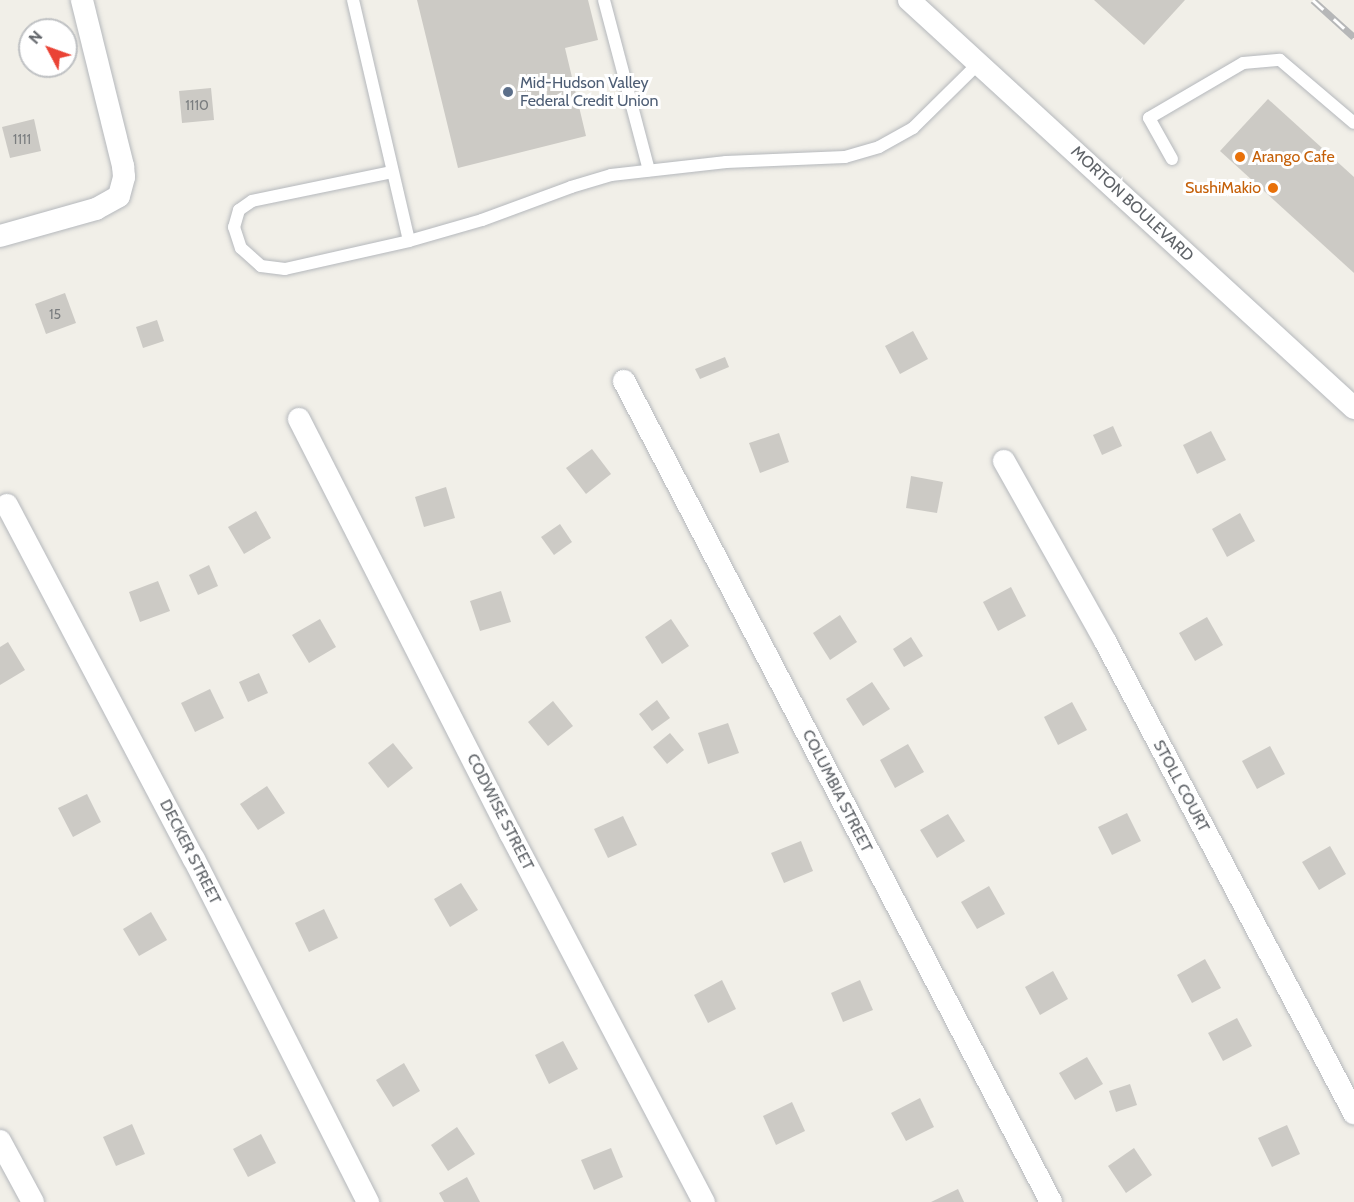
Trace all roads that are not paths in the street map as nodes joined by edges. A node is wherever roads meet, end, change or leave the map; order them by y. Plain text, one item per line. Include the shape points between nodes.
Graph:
1 (82, 0) edge
2 (353, 0) edge
3 (604, 0) edge
4 (909, 0) edge
5 (978, 64) junction
6 (1354, 123) edge
7 (1172, 159) dead end
8 (649, 170) junction
9 (392, 172) junction
10 (0, 236) edge
11 (409, 241) junction
12 (624, 381) dead end
13 (1354, 408) edge
14 (299, 419) dead end
15 (1004, 461) dead end
16 (7, 505) dead end
17 (1354, 1113) edge
18 (0, 1141) edge
19 (33, 1202) edge
20 (368, 1202) edge
21 (704, 1202) edge
22 (1051, 1202) edge

1 - 10 street via 123,166 119,196 96,209
2 - 9 lane
3 - 8 lane
4 - 5 street, MORTON BOULEVARD
5 - 8 lane via 913,128 879,147 845,157
5 - 13 street, MORTON BOULEVARD
6 - 7 lane via 1280,60 1243,63 1149,118
8 - 11 lane via 611,175
9 - 11 lane
9 - 11 lane via 252,201 239,210 234,227 241,248 261,266 285,268
12 - 22 street, COLUMBIA STREET
14 - 21 street, CODWISE STREET
15 - 17 street, STOLL COURT via 1105,642
16 - 20 street, DECKER STREET
18 - 19 street

